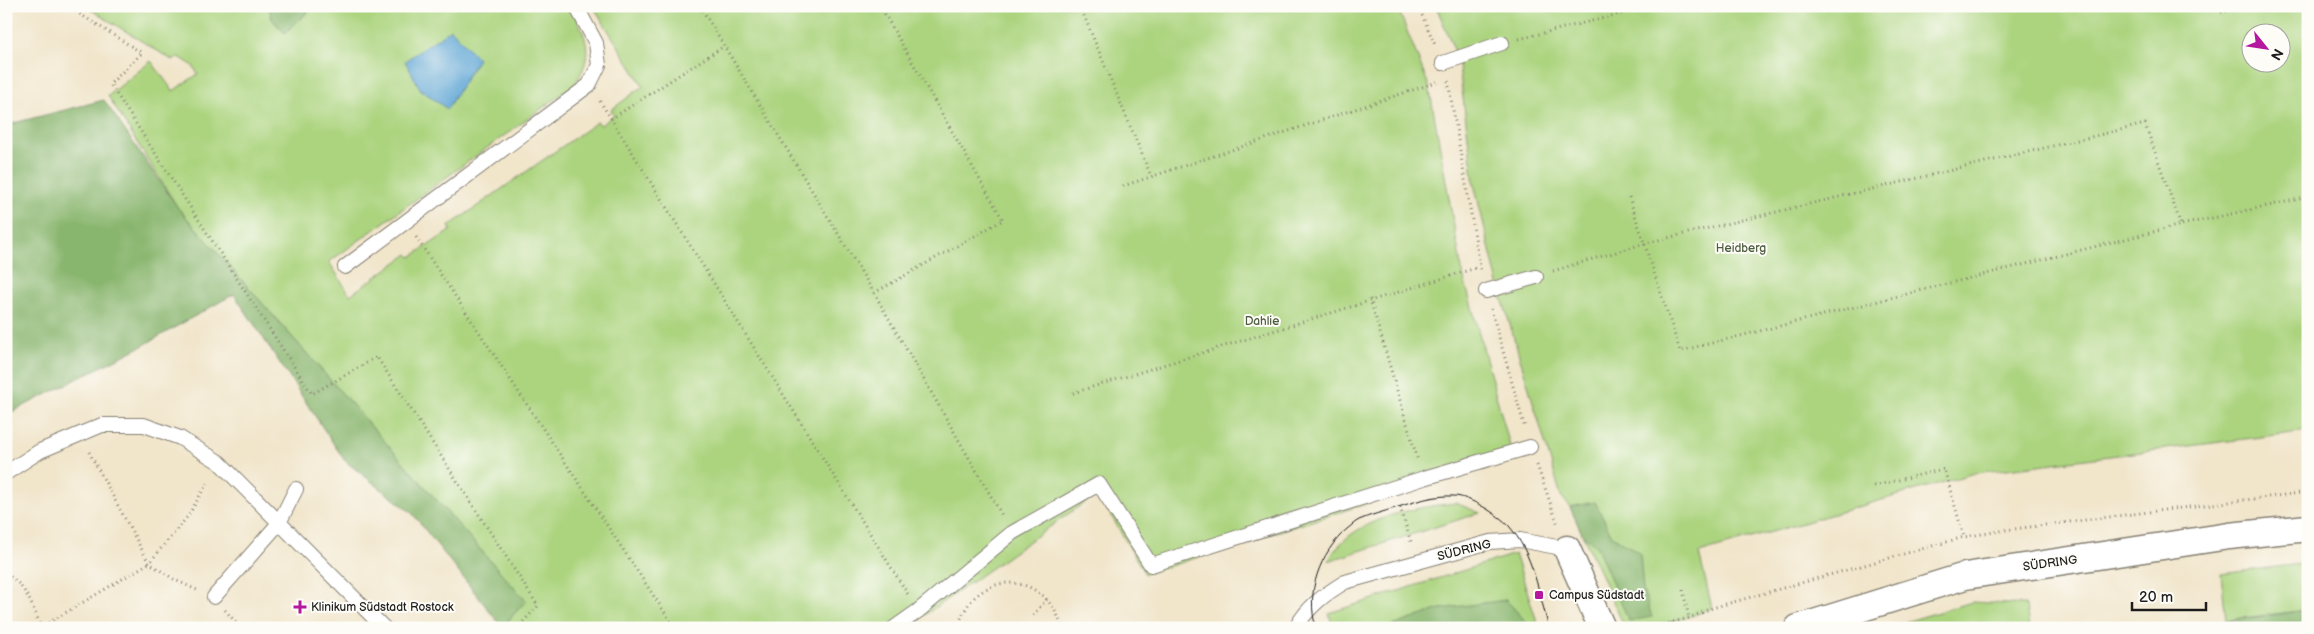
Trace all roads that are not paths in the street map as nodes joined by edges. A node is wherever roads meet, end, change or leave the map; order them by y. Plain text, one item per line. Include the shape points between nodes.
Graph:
1 (576, 6) edge
2 (1502, 43) road end
3 (1443, 63) dead end
4 (345, 267) dead end
5 (1536, 277) road end
6 (1486, 292) dead end
7 (1530, 447) dead end
8 (6, 473) edge
9 (296, 489) dead end
10 (279, 523) junction
11 (2308, 528) edge
12 (1567, 549) joint
13 (214, 597) road end
14 (384, 628) edge
15 (894, 628) edge
16 (1296, 628) edge
17 (1602, 628) edge
18 (1798, 628) edge

1 - 4 lane via 596,43 599,65 589,85
2 - 3 lane
5 - 6 lane
7 - 15 lane via 1151,565 1099,484 1012,533
8 - 10 lane via 40,451 102,425 144,425 180,438 219,462
9 - 10 lane
10 - 13 lane
10 - 14 lane
11 - 18 street, SÜDRING via 1965,576
12 - 16 lane, SÜDRING via 1520,540 1490,542 1345,582 1312,606
12 - 17 street, SÜDRING

